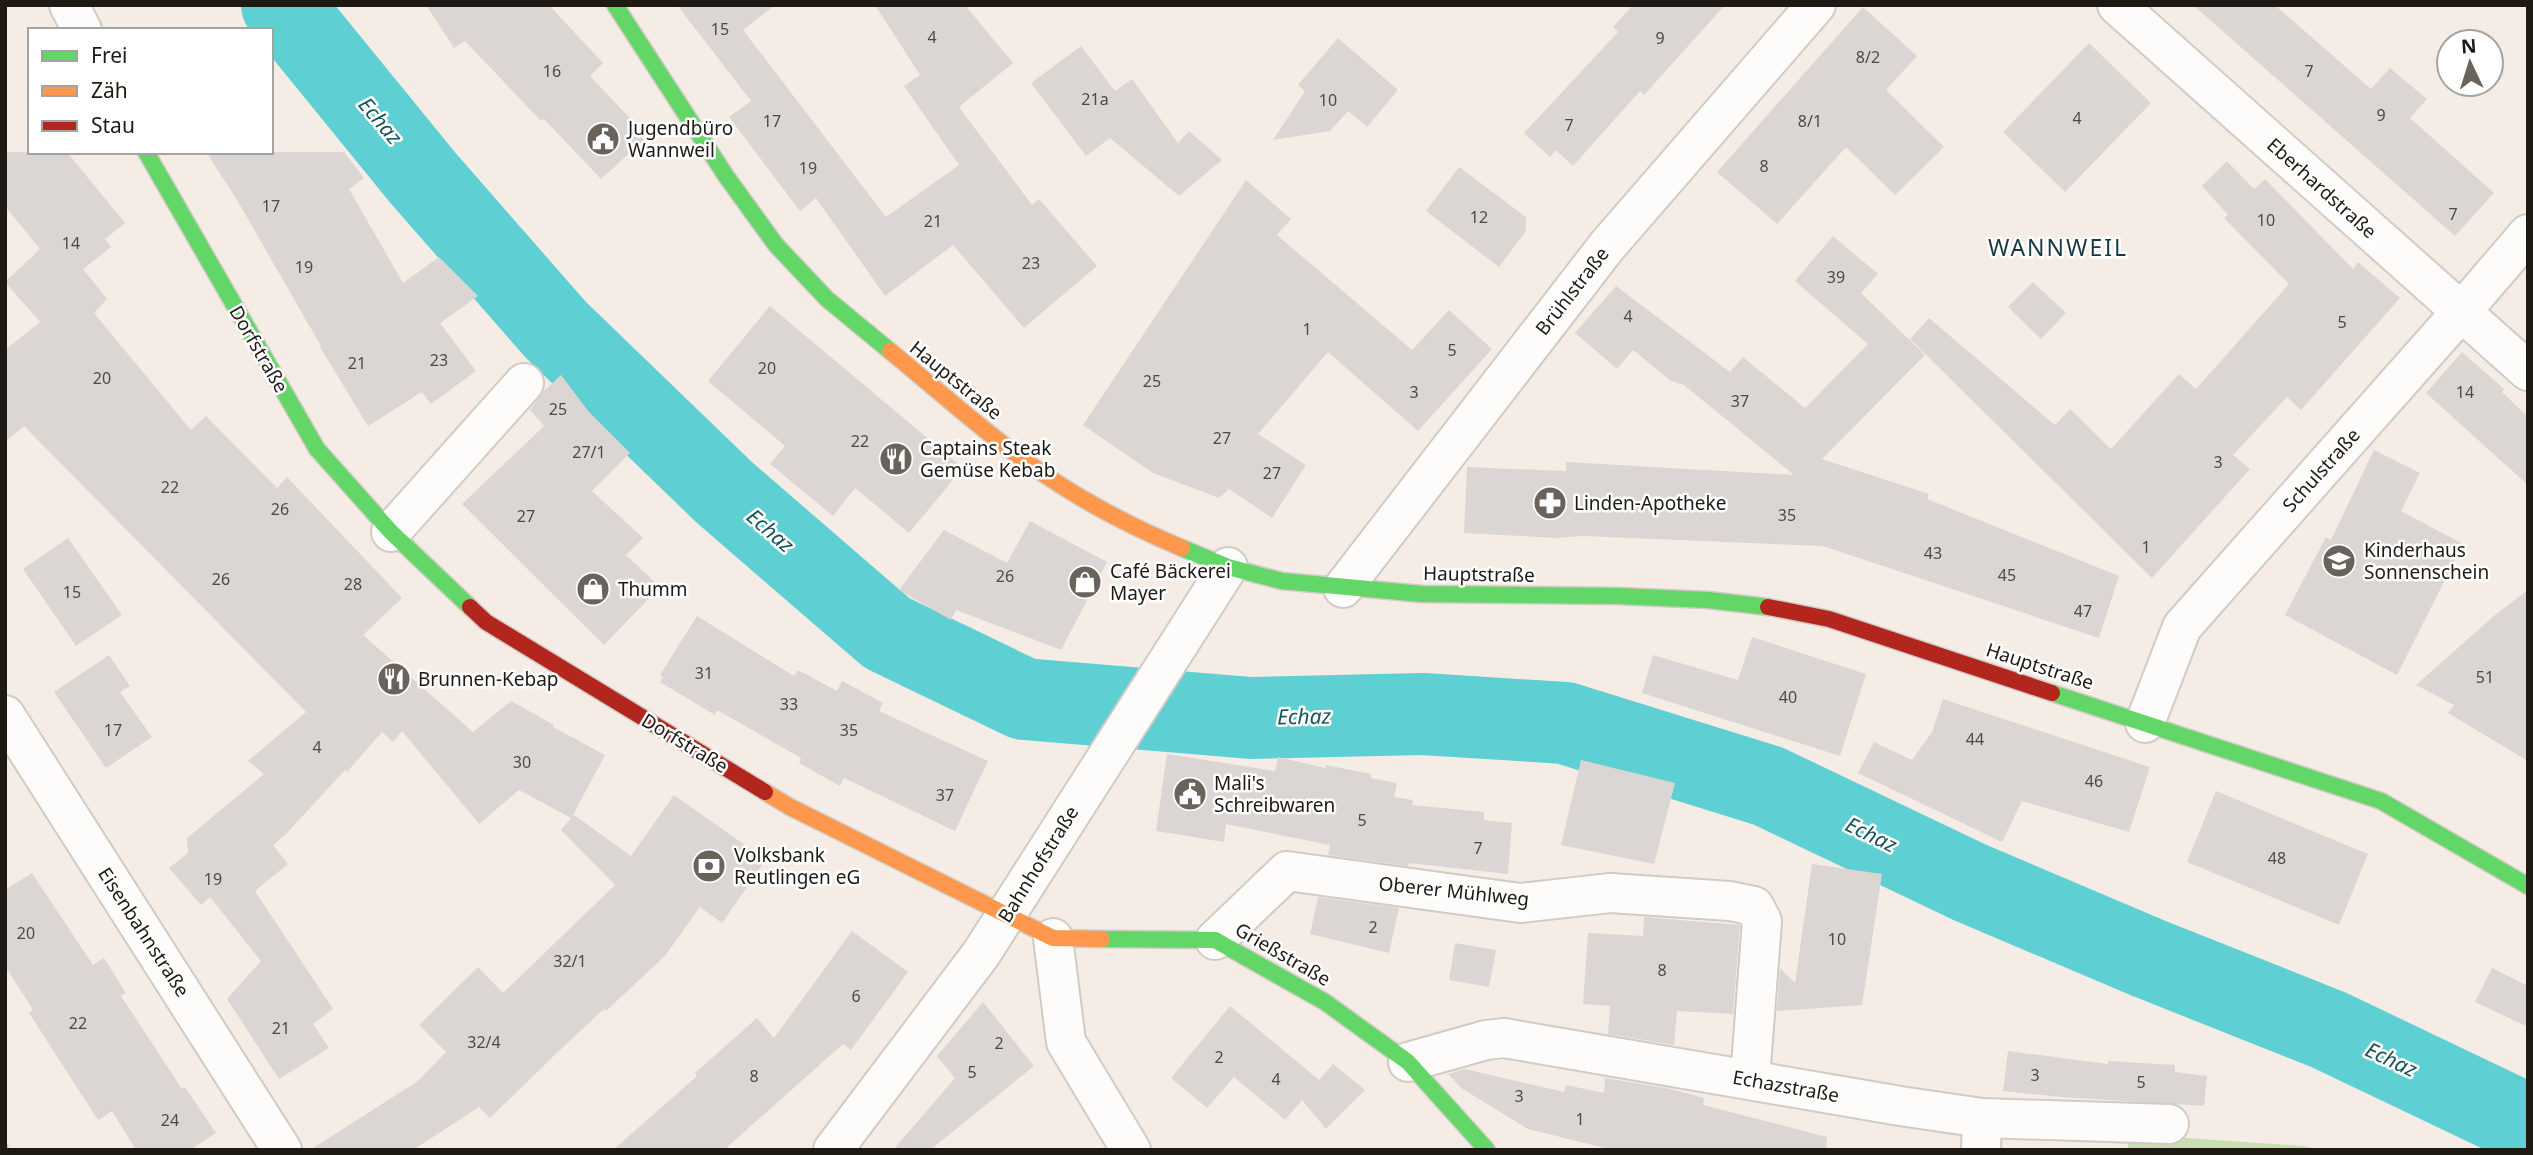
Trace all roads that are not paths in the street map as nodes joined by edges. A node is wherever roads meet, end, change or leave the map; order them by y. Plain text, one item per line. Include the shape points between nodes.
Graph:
1 (69, 5) edge
2 (615, 5) edge
3 (1816, 5) edge
4 (2117, 5) edge
5 (81, 28) edge
6 (147, 154) edge
7 (2528, 234) edge
8 (2461, 312) junction
9 (2528, 371) edge
10 (524, 383) dead end
11 (391, 531) junction
12 (1228, 567) junction
13 (1343, 589) junction
14 (5, 715) edge
15 (2146, 723) junction
16 (2528, 886) edge
17 (1006, 914) junction
18 (1053, 938) junction
19 (1215, 940) junction
20 (1408, 1062) junction
21 (1751, 1079) junction
22 (2169, 1125) dead end
23 (1982, 1134) edge
24 (282, 1150) edge
25 (833, 1150) edge
26 (1131, 1150) edge
27 (1488, 1150) edge

1 - 5 street
2 - 12 main road, Hauptstraße via 726,176 776,245 827,299 1045,475 1111,515
3 - 13 street, Brühlstraße via 1607,246
4 - 8 street, Eberhardstraße
6 - 11 main road, Dorfstraße via 317,449
7 - 8 street, Schulstraße
8 - 9 street, Eberhardstraße
8 - 15 street, Schulstraße via 2182,626
10 - 11 street
11 - 17 main road, Dorfstraße via 486,622 790,807
12 - 13 main road, Hauptstraße via 1282,581
12 - 17 street, Bahnhofstraße
13 - 15 main road, Hauptstraße via 1618,596 1769,607 1829,619
14 - 24 street, Eisenbahnstraße
15 - 16 main road, Hauptstraße via 2381,801
17 - 18 main road, Grießstraße
17 - 25 street, Bahnhofstraße
18 - 19 main road, Grießstraße
18 - 26 street via 1066,1042
19 - 20 main road, Grießstraße via 1325,1002
19 - 21 street, Oberer Mühlweg via 1287,871 1520,903 1611,893 1754,906 1762,921
20 - 21 street, Echazstraße via 1504,1038
20 - 27 main road, Grießstraße
21 - 23 street, Echazstraße via 1900,1107
22 - 23 street, Echazstraße

